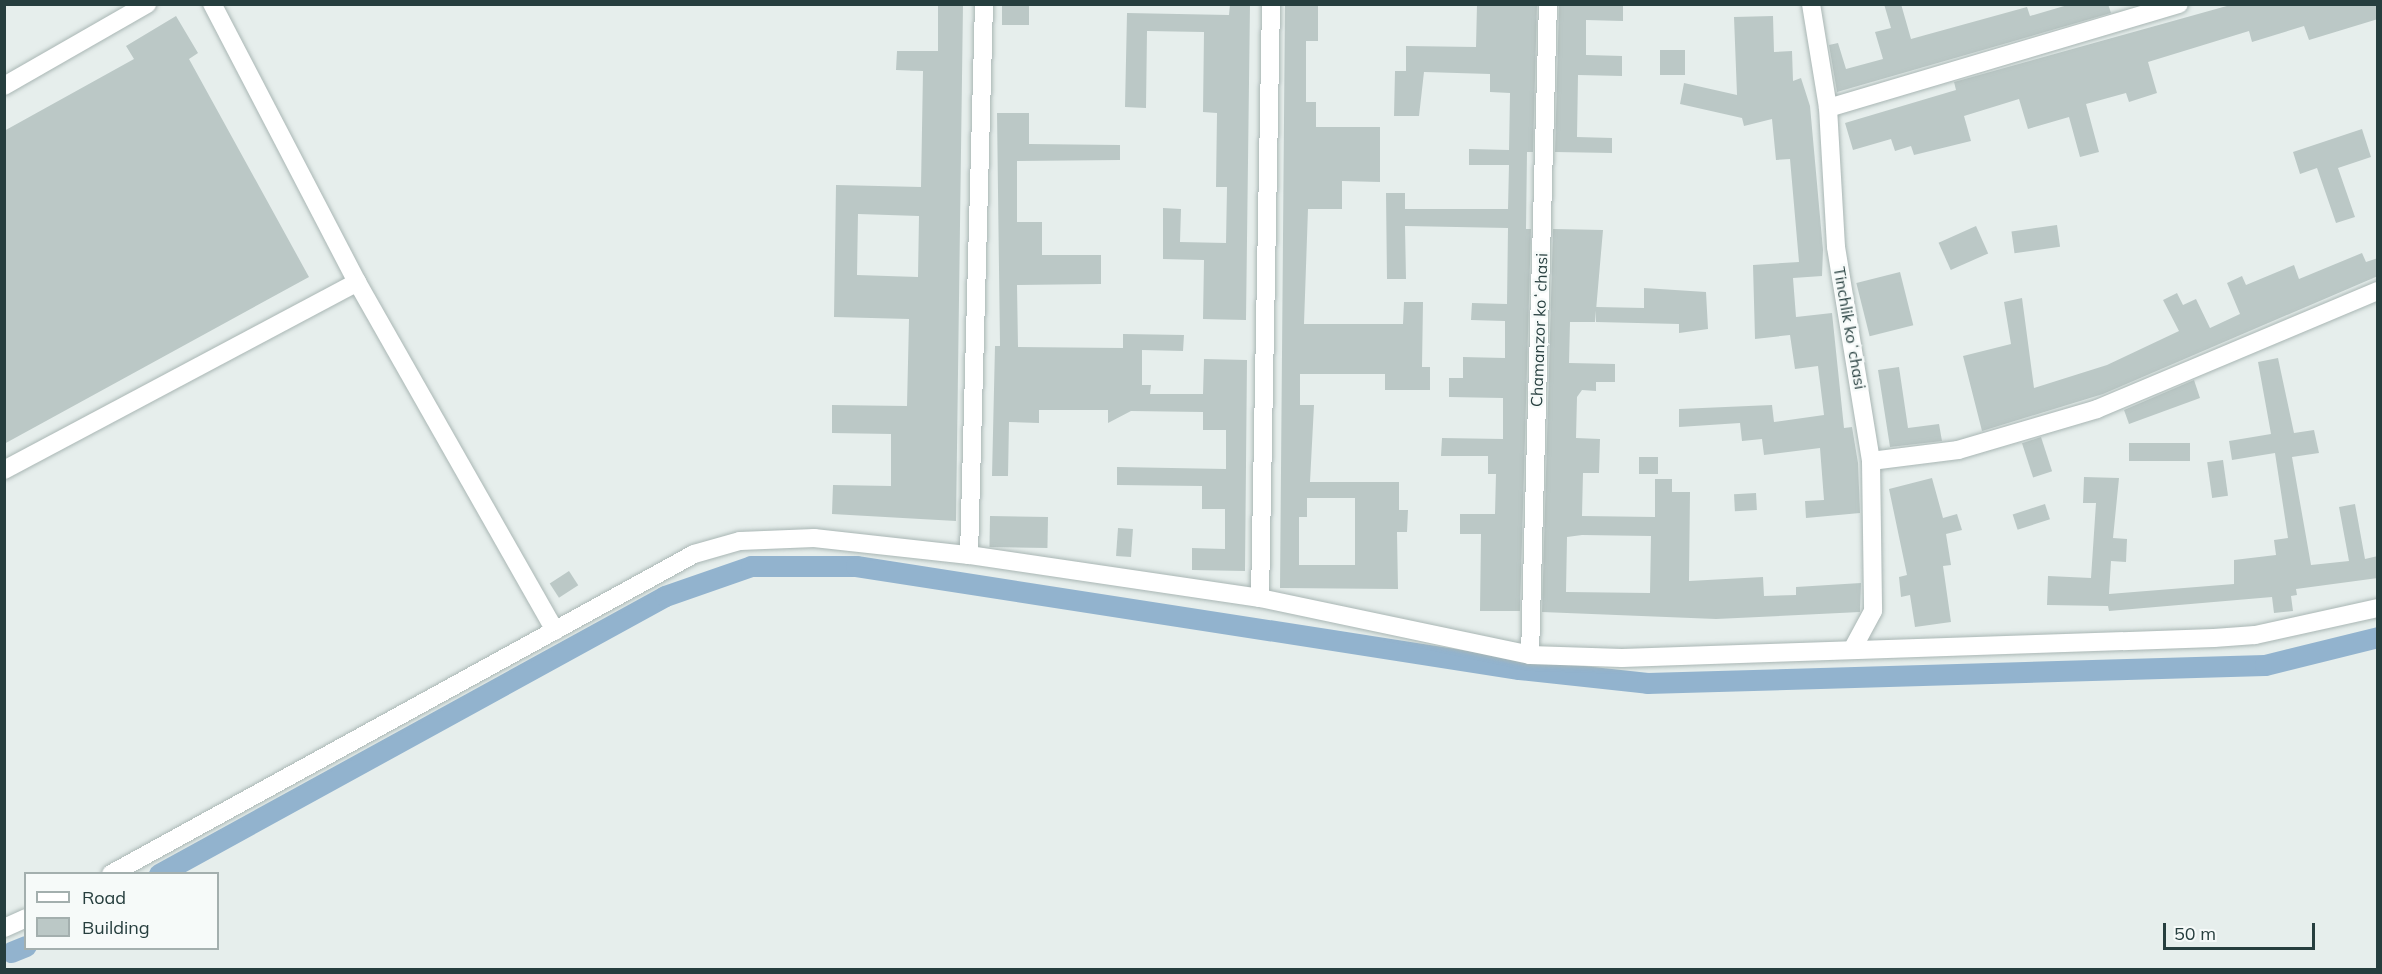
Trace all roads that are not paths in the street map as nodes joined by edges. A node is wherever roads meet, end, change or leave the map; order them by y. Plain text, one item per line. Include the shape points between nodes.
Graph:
1 (147, 4) edge
2 (212, 4) edge
3 (984, 4) edge
4 (1271, 4) edge
5 (1548, 4) edge
6 (1811, 4) edge
7 (2179, 4) edge
8 (4, 86) edge
9 (1828, 108) junction
10 (357, 282) junction
11 (2378, 291) edge
12 (1871, 461) junction
13 (4, 470) edge
14 (969, 555) junction
15 (1260, 598) junction
16 (2378, 608) edge
17 (555, 631) junction
18 (1853, 648) junction
19 (1530, 655) junction
20 (113, 872) edge
21 (24, 919) edge
22 (5, 926) edge

1 - 8 street
2 - 10 street
3 - 14 street
4 - 15 street
5 - 19 street, Chamanzor koʻchasi
6 - 9 street, Tinchlik koʻchasi
7 - 9 street
9 - 12 street, Tinchlik koʻchasi via 1836,247
10 - 13 street
10 - 17 street
11 - 12 street via 2097,409 1958,450
12 - 18 street, Tinchlik koʻchasi via 1873,611
14 - 15 street
14 - 17 street via 814,538 740,541 694,554
15 - 19 street
16 - 18 street via 2224,638 1941,650
17 - 20 street
18 - 19 street via 1622,658
21 - 22 street

